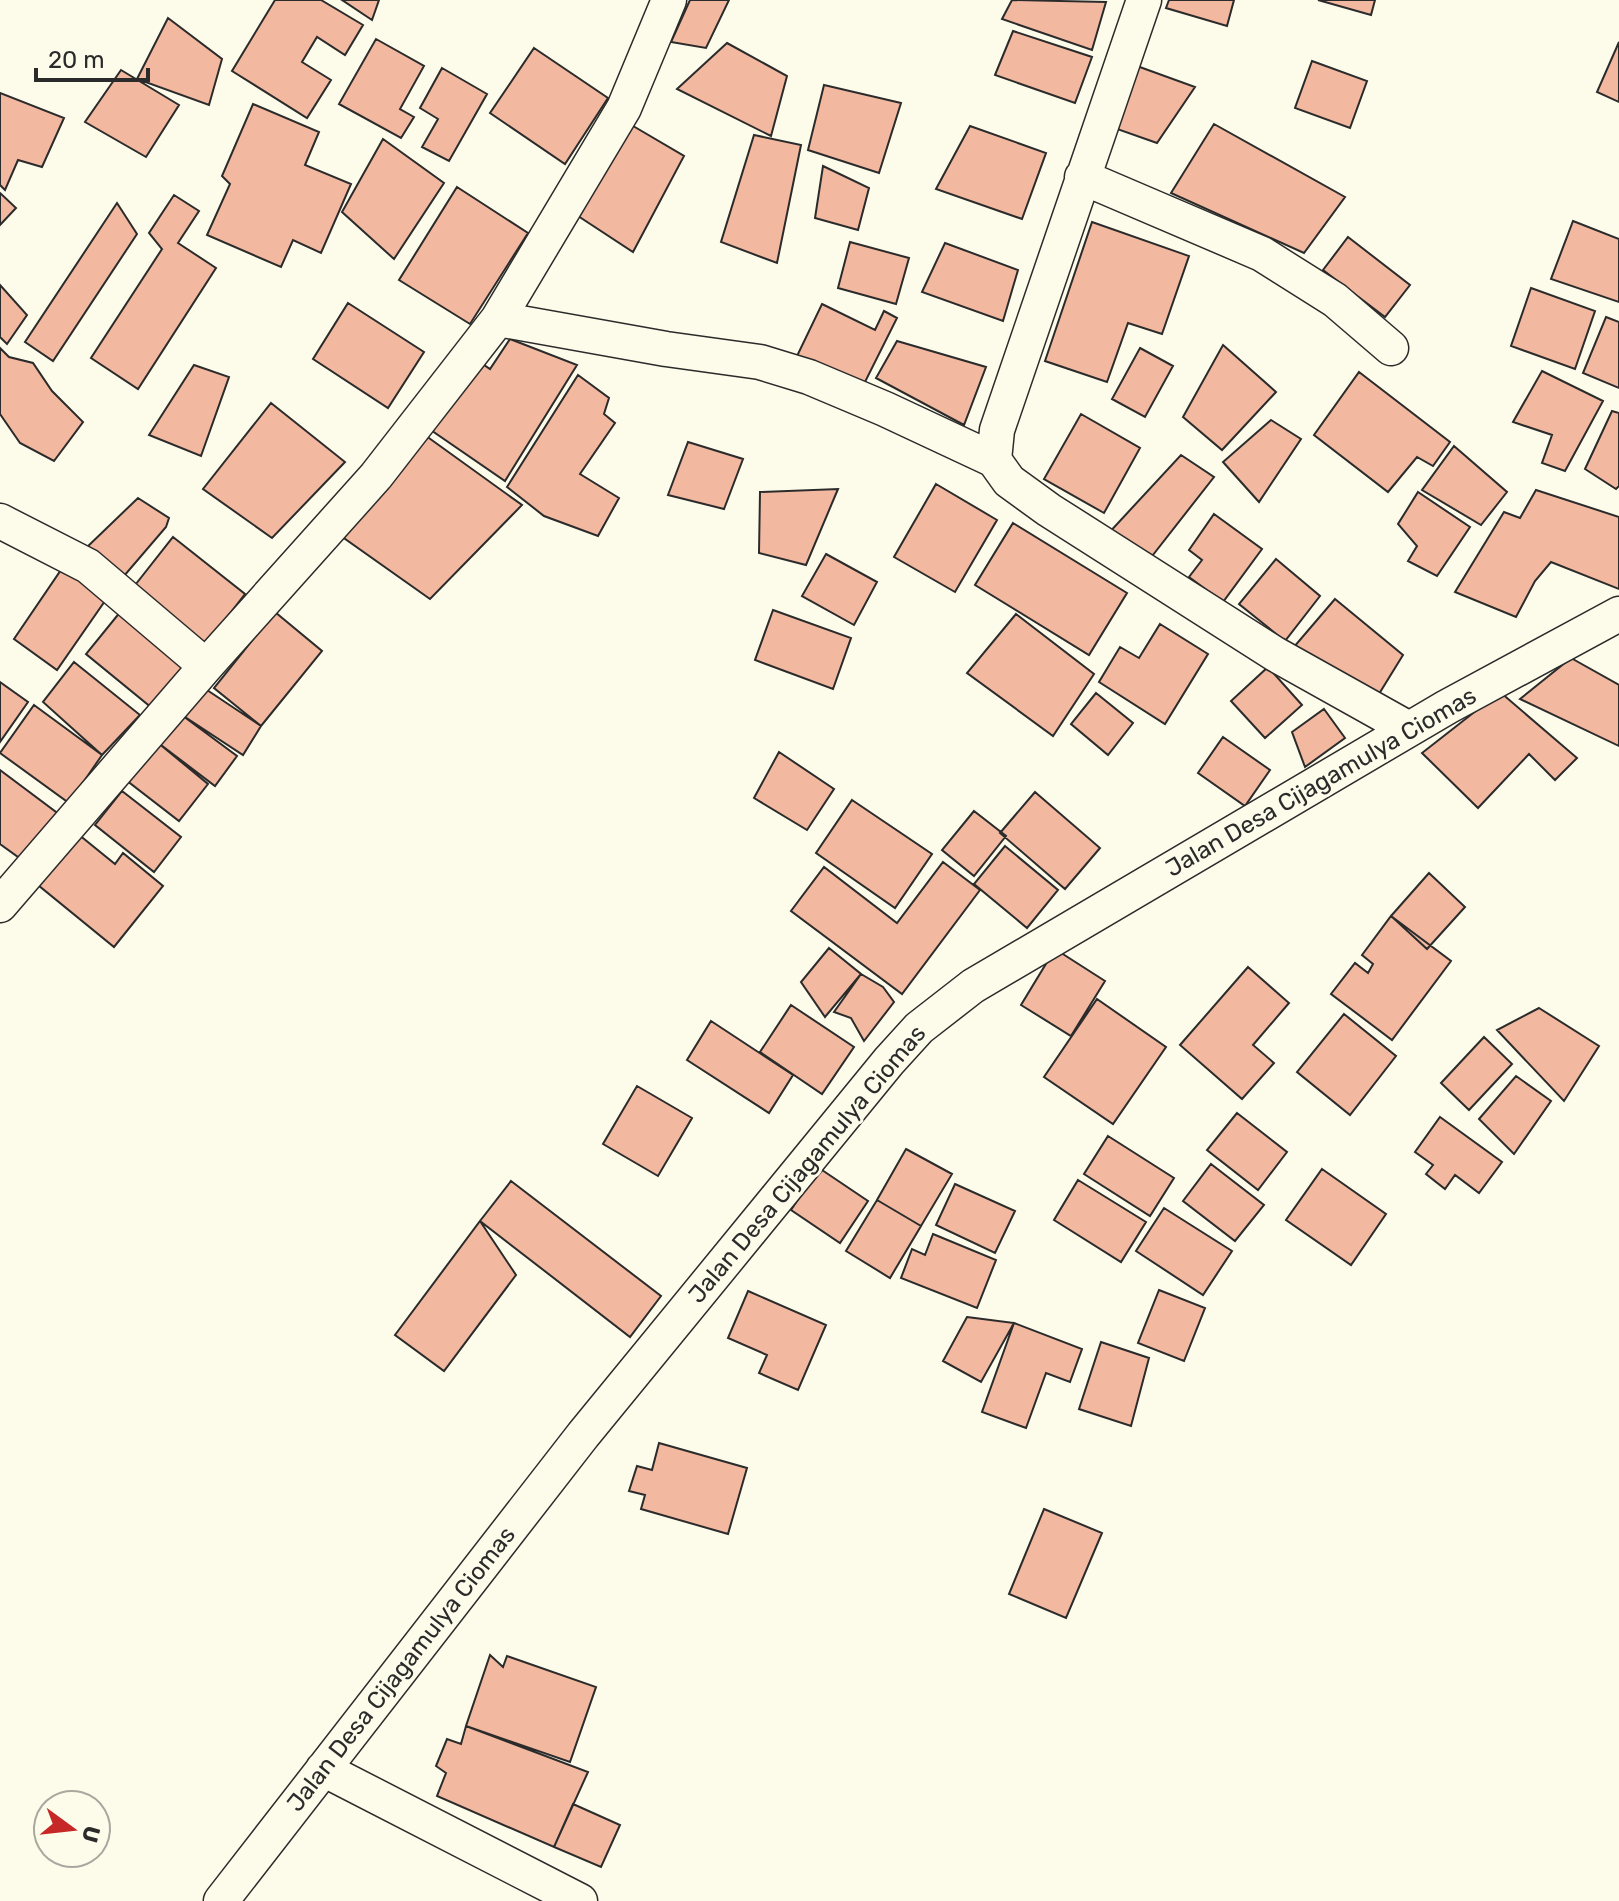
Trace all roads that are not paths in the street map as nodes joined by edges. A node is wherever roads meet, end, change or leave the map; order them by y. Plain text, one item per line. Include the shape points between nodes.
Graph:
1 (669, 0) edge
2 (1144, 0) edge
3 (1082, 177) junction
4 (498, 319) junction
5 (1391, 348) dead end
6 (994, 460) junction
7 (0, 521) edge
8 (1619, 614) edge
9 (206, 666) junction
10 (1409, 729) junction
11 (0, 905) edge
12 (323, 1769) junction
13 (221, 1901) edge
14 (580, 1901) edge

1 - 4 street via 624,108
2 - 3 street
3 - 5 street via 1262,254 1335,300
3 - 6 street via 997,430
4 - 6 street via 760,362 809,377
4 - 9 street via 376,476
6 - 10 street via 1009,481 1049,510 1275,654
7 - 9 street via 88,566
8 - 10 street, Jalan Desa Cijagamulya Ciomas
9 - 11 street
10 - 12 street, Jalan Desa Cijagamulya Ciomas via 973,986 919,1028 583,1435
12 - 13 street, Jalan Desa Cijagamulya Ciomas
12 - 14 street

